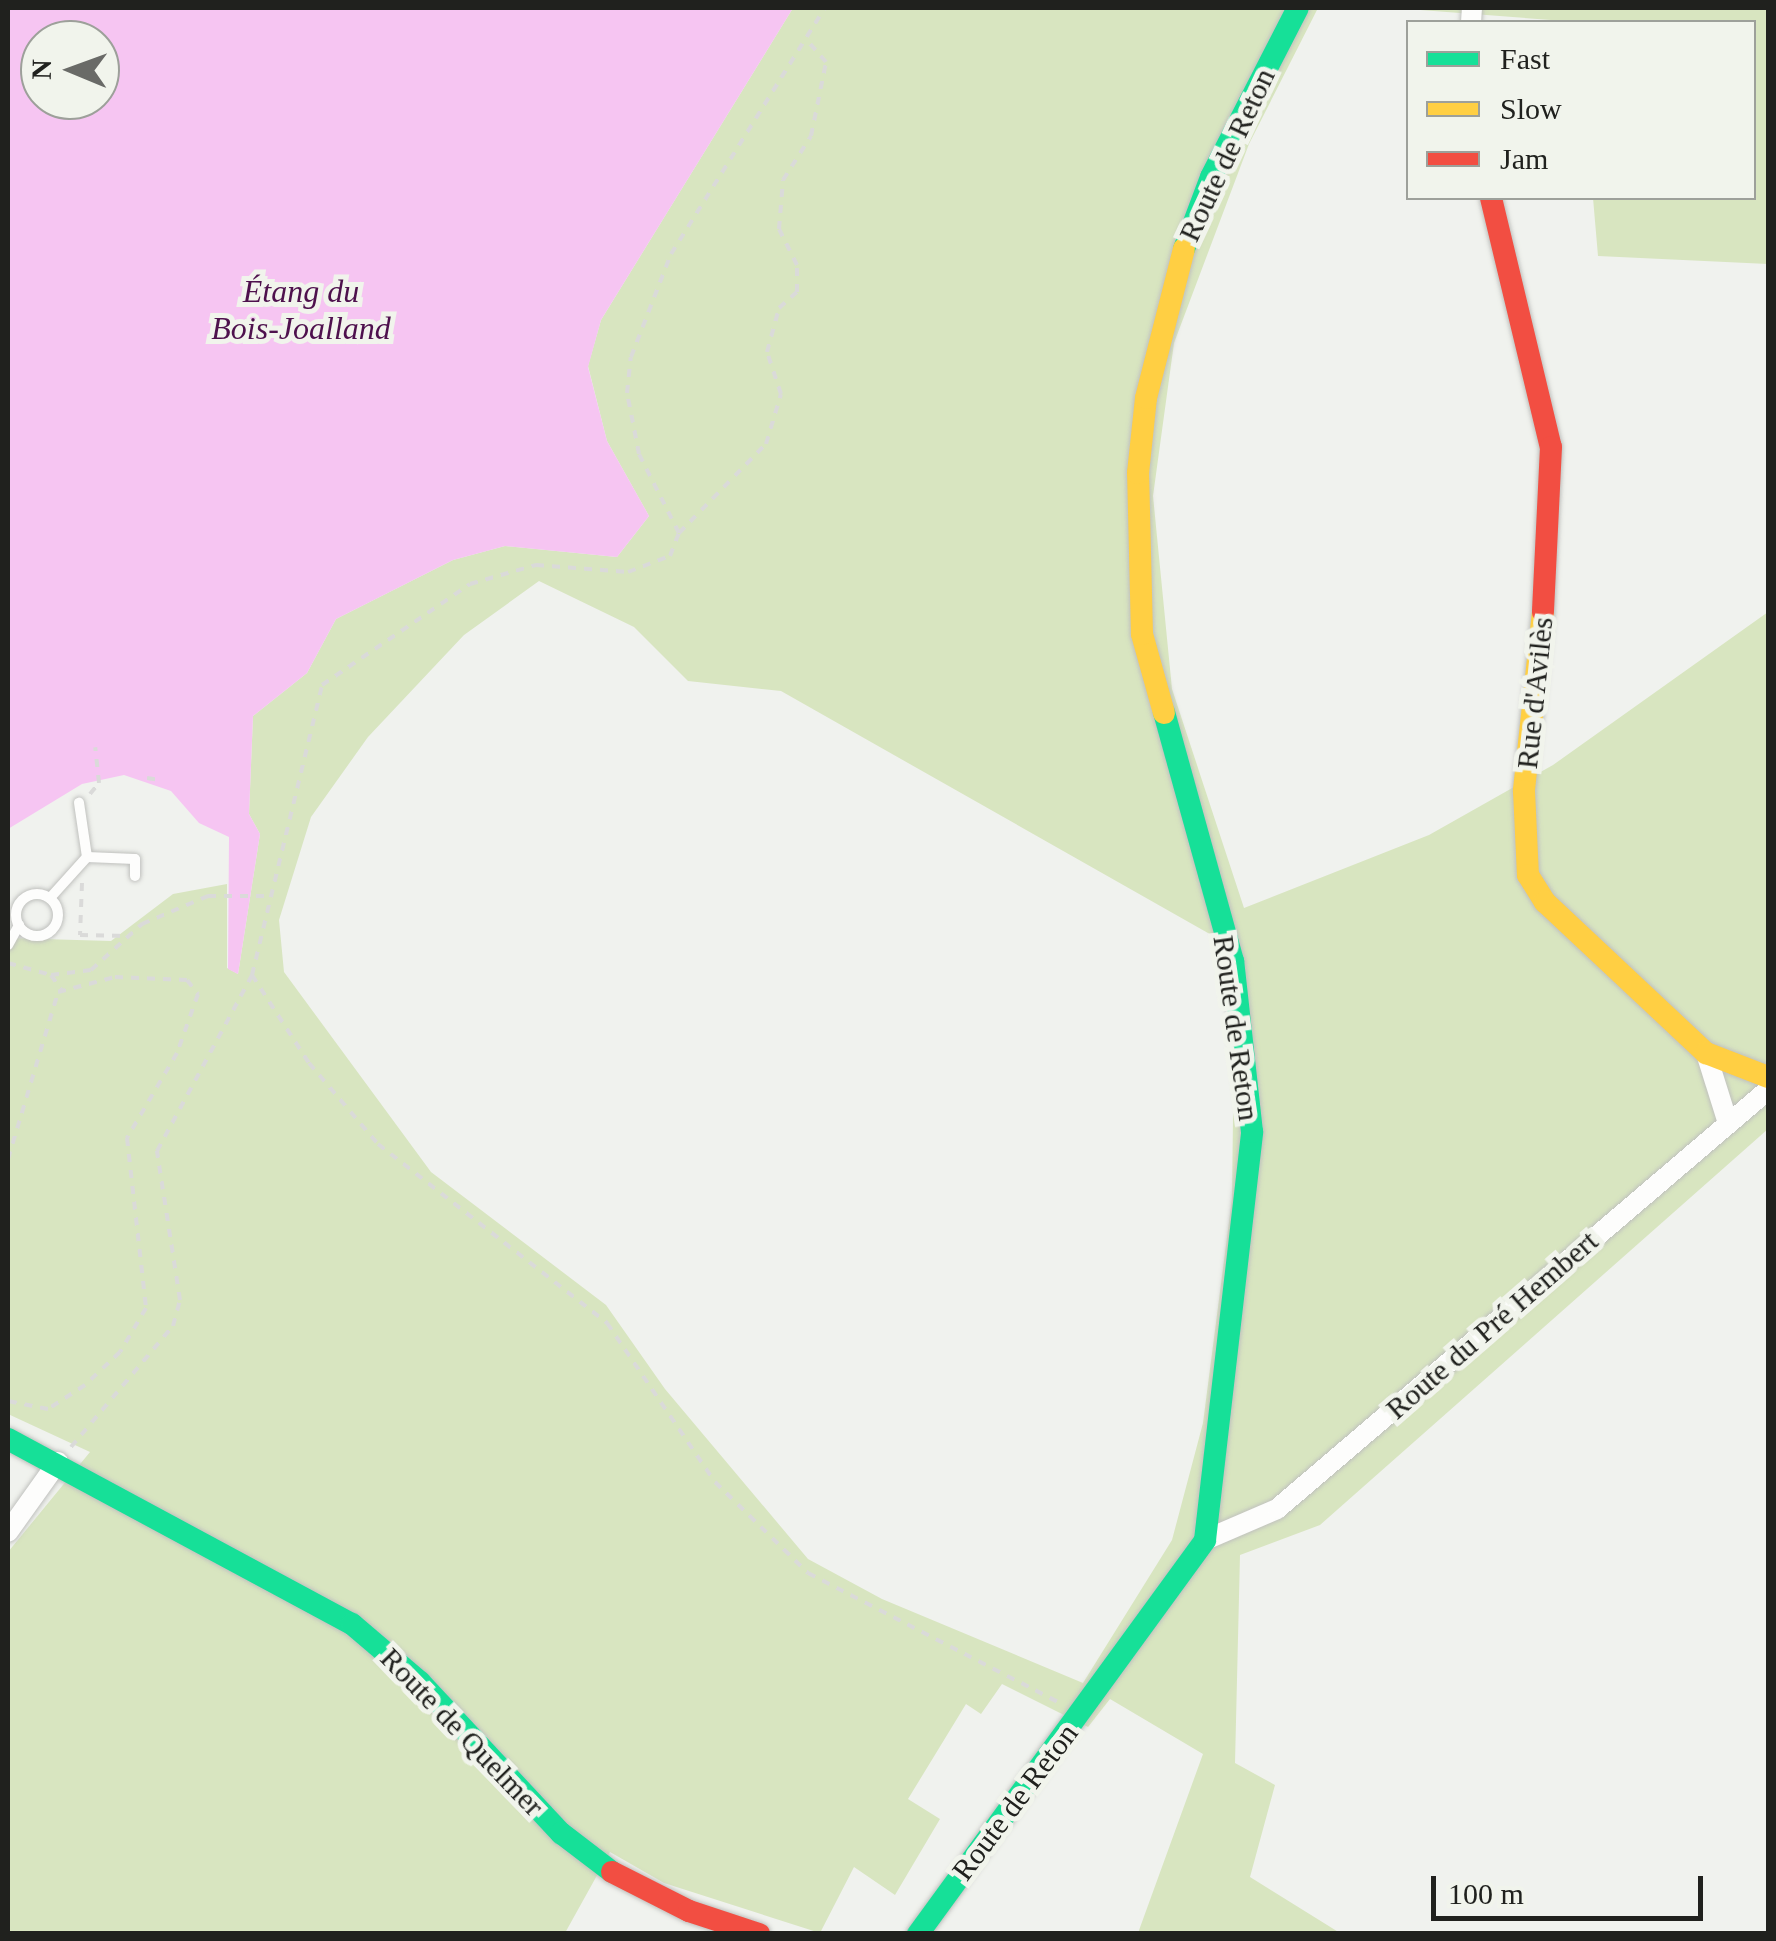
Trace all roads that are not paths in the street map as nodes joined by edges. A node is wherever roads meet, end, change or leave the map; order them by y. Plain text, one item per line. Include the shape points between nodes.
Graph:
1 (1298, 8) edge
2 (1491, 200) edge
3 (79, 803) dead end
4 (85, 861) junction
5 (135, 876) dead end
6 (50, 898) junction
7 (18, 925) junction
8 (8, 944) edge
9 (1706, 1052) junction
10 (1768, 1077) edge
11 (1768, 1090) edge
12 (1728, 1123) junction
13 (8, 1439) edge
14 (58, 1462) junction
15 (8, 1532) edge
16 (1205, 1540) junction
17 (758, 1934) edge
18 (918, 1934) edge

1 - 16 street, Route de Reton via 1210,177 1173,278 1146,398 1138,473 1142,634 1232,961 1252,1132
2 - 9 street, Rue d'Avilès via 1551,447 1549,560 1524,792 1528,875 1546,902
3 - 4 lane
4 - 5 lane via 135,859
4 - 6 lane
6 - 7 lane via 23,899
6 - 7 lane via 58,909 54,929 35,936
7 - 8 lane
9 - 10 street, Rue d'Avilès
9 - 12 street
11 - 12 street, Route du Pré Hembert
12 - 16 street, Route du Pré Hembert via 1277,1509
13 - 14 street, Route de Quelmer
14 - 15 street
14 - 17 street, Route de Quelmer via 352,1624 420,1682 561,1833 614,1874 689,1911
16 - 18 street, Route de Reton

